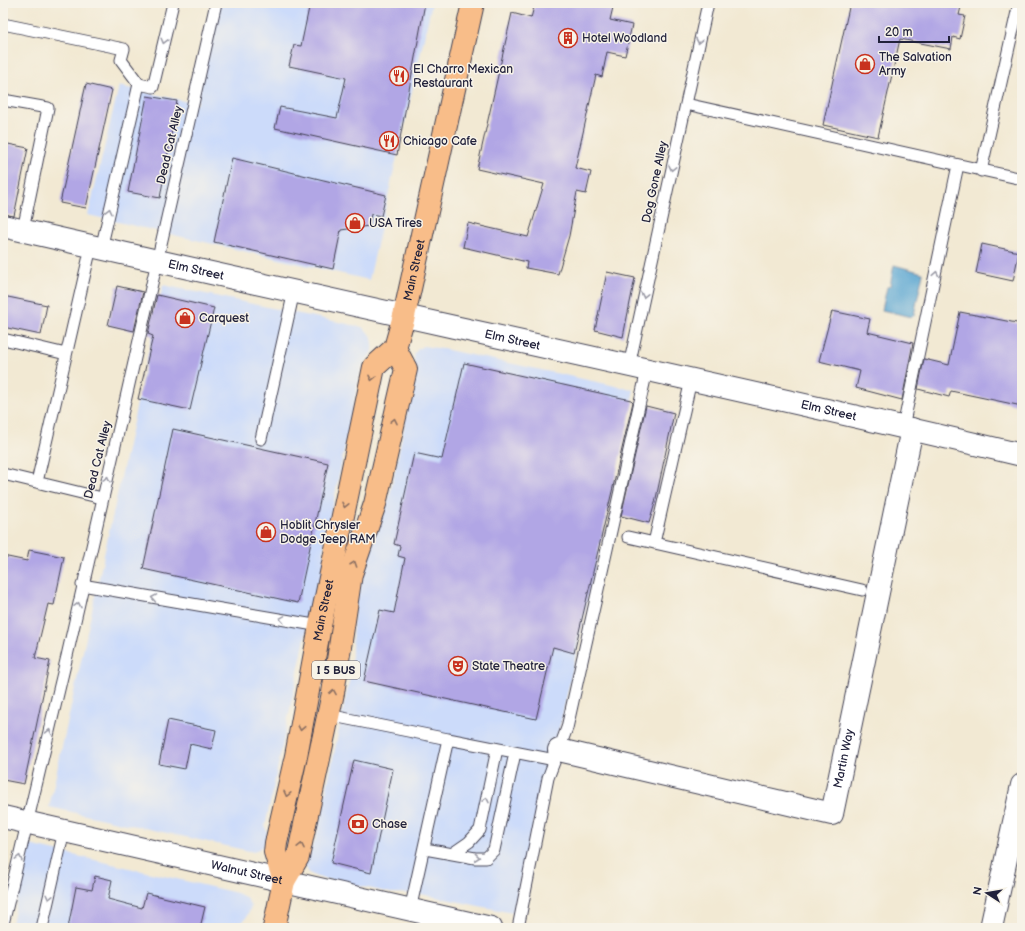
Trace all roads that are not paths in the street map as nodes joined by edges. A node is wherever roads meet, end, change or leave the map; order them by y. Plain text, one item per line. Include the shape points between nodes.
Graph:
1 (173, 3) edge
2 (216, 3) edge
3 (473, 3) edge
4 (708, 3) edge
5 (1019, 3) edge
6 (3, 24) edge
7 (139, 84) junction
8 (3, 100) edge
9 (686, 104) junction
10 (958, 165) junction
11 (981, 170) junction
12 (1022, 179) edge
13 (13, 228) edge
14 (96, 248) junction
15 (157, 262) junction
16 (294, 291) junction
17 (404, 316) junction
18 (3, 339) edge
19 (395, 348) junction
20 (66, 354) junction
21 (638, 368) junction
22 (691, 380) junction
23 (908, 428) junction
24 (261, 439) dead end
25 (1022, 454) edge
26 (3, 474) edge
27 (37, 482) junction
28 (102, 498) junction
29 (628, 537) dead end
30 (654, 543) junction
31 (82, 585) junction
32 (862, 590) dead end
33 (320, 626) junction
34 (328, 714) junction
35 (448, 739) junction
36 (497, 749) junction
37 (515, 753) junction
38 (557, 755) junction
39 (1022, 785) edge
40 (3, 817) edge
41 (28, 823) junction
42 (64, 831) junction
43 (425, 849) junction
44 (453, 853) junction
45 (284, 881) junction
46 (410, 910) junction
47 (431, 922) edge
48 (3, 924) edge
49 (42, 928) edge
50 (274, 928) edge
51 (491, 928) edge
52 (518, 928) edge
53 (991, 928) edge

1 -> 7 lane via 153,87
2 - 15 lane, Dead Cat Alley
3 - 17 main road, Main Street
4 -> 9 lane, Dog Gone Alley
5 - 11 lane
6 - 7 lane via 124,50 121,60
14 -> 7 lane
8 - 13 lane via 48,108
9 - 10 lane
9 -> 21 lane, Dog Gone Alley
10 - 11 lane
23 -> 10 lane
11 - 12 lane
13 - 14 street, Elm Street
14 - 15 street, Elm Street
14 - 20 lane
15 - 16 street, Elm Street
28 -> 15 lane, Dead Cat Alley
16 - 17 street, Elm Street
16 - 24 lane
17 - 19 main road, Main Street
17 - 21 street, Elm Street
18 - 20 lane
19 -> 33 main road, Main Street / I 5 BUS via 374,367
34 -> 19 main road, Main Street / I 5 BUS via 351,574 375,504 406,370
20 - 27 lane
21 - 22 street, Elm Street
21 - 38 lane, Dog Gone Alley via 569,720
22 - 23 street, Elm Street
22 - 30 lane
23 - 25 street, Elm Street
23 - 38 street, Martin Way via 832,814
26 - 27 lane
27 - 28 lane
28 - 31 lane, Dead Cat Alley
29 - 30 lane
30 - 32 lane
33 -> 31 lane
41 -> 31 lane, Dead Cat Alley
33 -> 45 main road, Main Street / I 5 BUS via 296,756 274,852
34 - 35 lane
45 -> 34 main road, Main Street / I 5 BUS via 298,857
35 - 36 lane
35 - 43 lane
36 - 37 lane
44 -> 36 lane via 469,842 480,830
37 - 38 lane
44 -> 37 lane via 486,858 494,850
38 - 52 lane, Dog Gone Alley via 548,778
39 - 53 street
40 - 41 street, Walnut Street
41 - 42 street, Walnut Street
48 -> 41 lane, Dead Cat Alley
42 - 45 street, Walnut Street
42 -> 49 lane
43 - 44 lane
43 - 46 lane
45 - 46 street, Walnut Street
45 - 50 main road, Main Street / I 5 BUS
46 - 47 street, Walnut Street
47 - 51 street, Walnut Street

